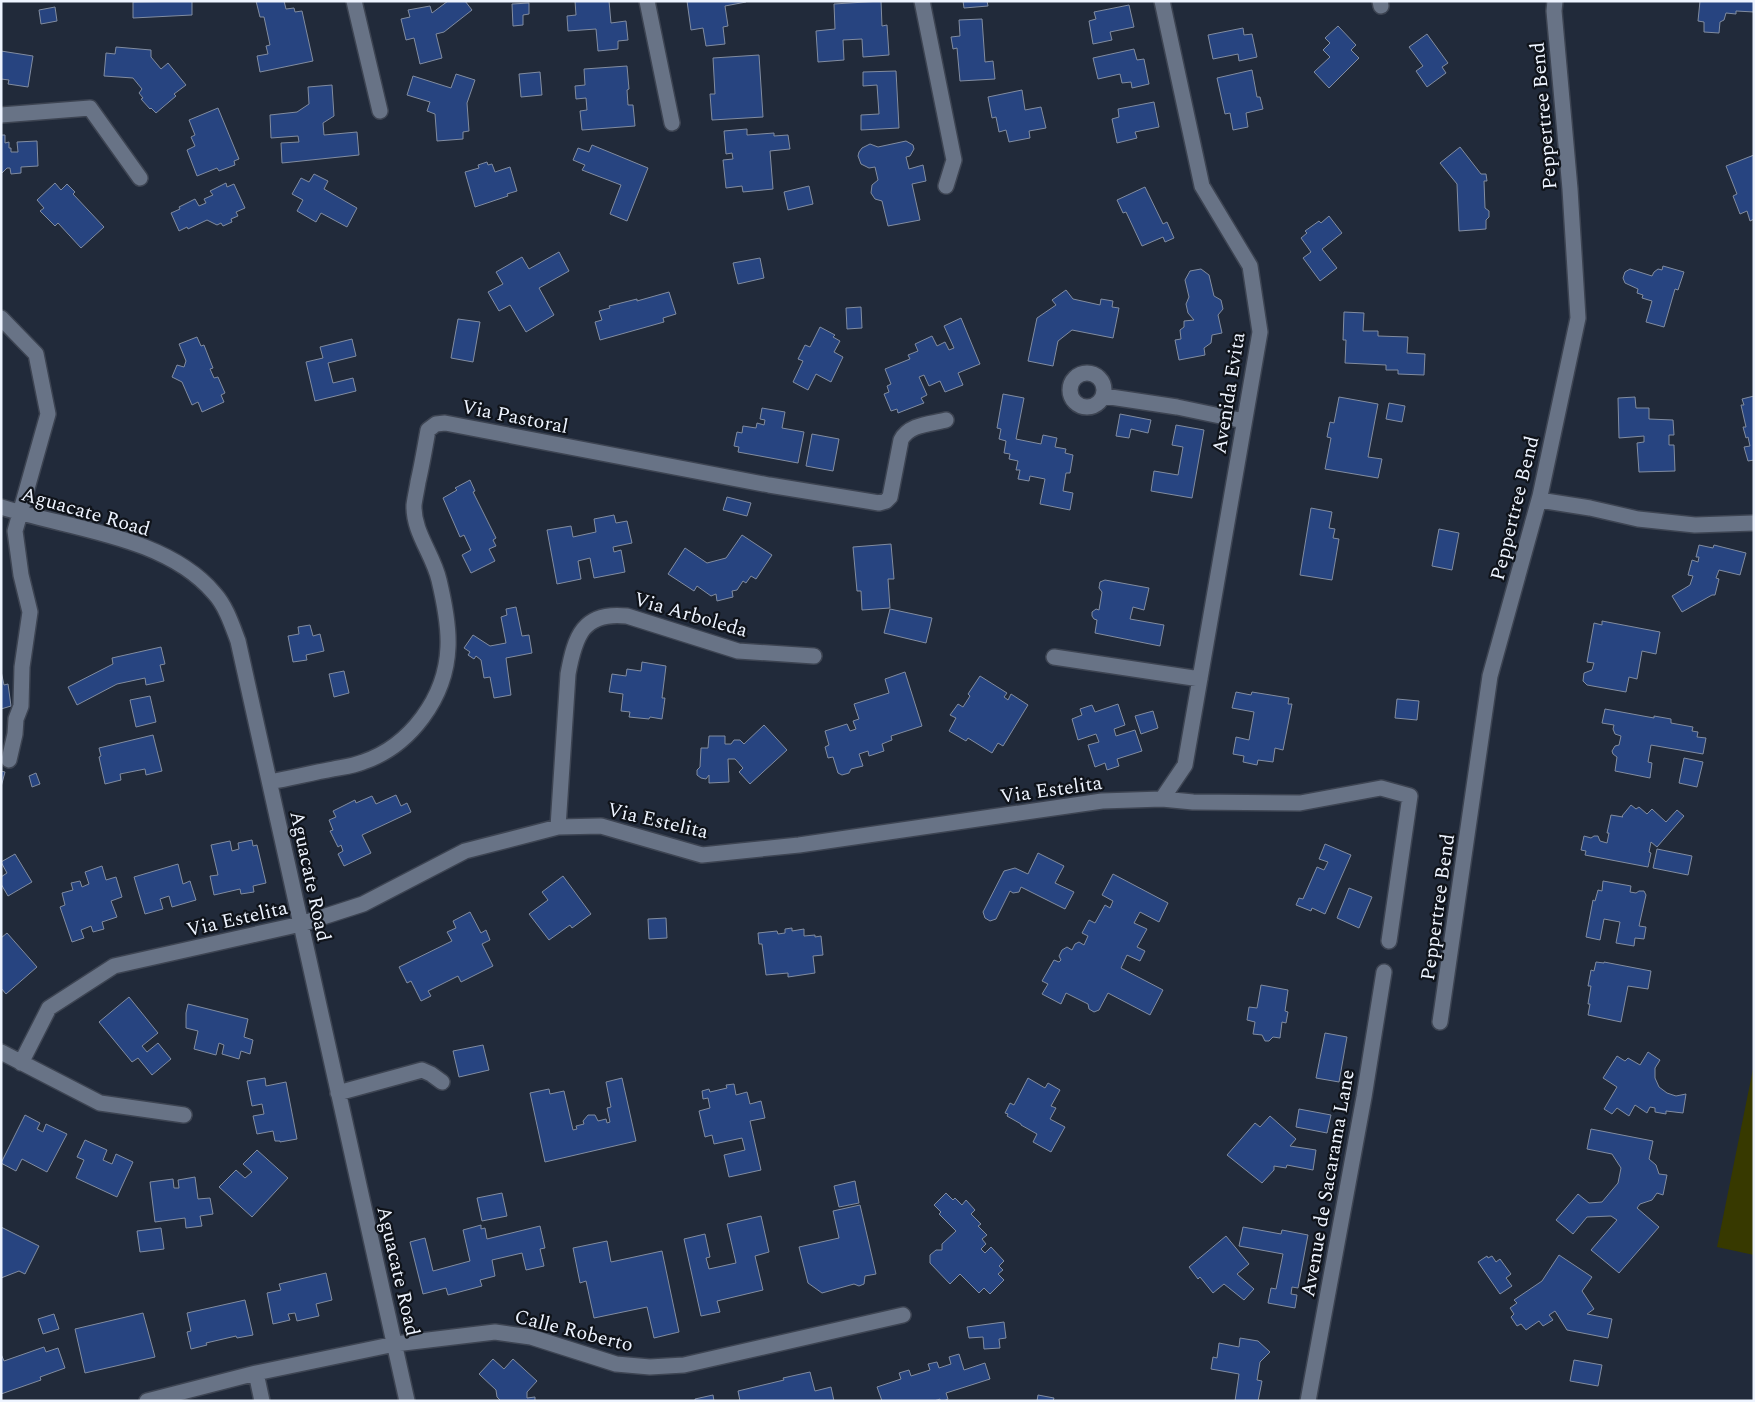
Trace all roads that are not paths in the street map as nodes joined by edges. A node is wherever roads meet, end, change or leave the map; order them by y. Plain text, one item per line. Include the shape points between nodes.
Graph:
1 (354, 1) edge
2 (647, 1) edge
3 (922, 1) edge
4 (1162, 1) edge
5 (1555, 1) edge
6 (380, 111) dead end
7 (1, 115) edge
8 (672, 123) dead end
9 (140, 178) dead end
10 (946, 186) dead end
11 (1, 318) edge
12 (1104, 396) dead end
13 (946, 420) dead end
14 (1244, 420) junction
15 (1538, 500) junction
16 (1, 506) edge
17 (19, 512) junction
18 (1754, 523) edge
19 (814, 656) dead end
20 (1054, 657) dead end
21 (1200, 679) junction
22 (9, 760) dead end
23 (270, 782) junction
24 (1162, 799) junction
25 (558, 827) junction
26 (301, 924) junction
27 (1389, 941) dead end
28 (1384, 972) dead end
29 (1440, 1022) dead end
30 (1, 1052) edge
31 (21, 1063) junction
32 (442, 1082) dead end
33 (338, 1092) junction
34 (184, 1115) dead end
35 (903, 1316) dead end
36 (395, 1344) junction
37 (256, 1373) junction
38 (147, 1401) edge
39 (262, 1401) edge
40 (407, 1401) edge
41 (1308, 1401) edge

1 - 6 street
2 - 8 street
3 - 10 street via 954,160
4 - 14 street, Avenida Evita via 1202,186 1250,266 1260,332
5 - 15 street, Peppertree Bend via 1578,318
7 - 9 street via 90,108
11 - 17 street via 36,354 48,414
12 - 14 street
13 - 23 street, Via Pastoral via 905,433 890,498 879,503 445,423 436,424 428,430 414,505 422,538 439,578 445,611 446,666 436,694 420,721 387,751 362,763
14 - 21 street, Avenida Evita
15 - 18 street via 1638,519 1695,525
15 - 29 street, Peppertree Bend via 1490,676
16 - 17 street, Aguacate Road
17 - 22 street via 15,531 30,612 22,667 21,706
17 - 23 street, Aguacate Road via 127,540 180,563 215,594 238,641
19 - 25 street, Via Arboleda via 738,652 614,614 590,623 579,632 568,674
20 - 21 street
21 - 24 street, Avenida Evita via 1185,765
23 - 26 street, Aguacate Road
24 - 25 street, Via Estelita via 1102,802 799,845 702,854 601,826
24 - 27 street, Via Estelita via 1300,803 1381,788 1410,796
25 - 26 street, Via Estelita via 465,851 363,904
26 - 31 street, Via Estelita via 114,966 49,1008
26 - 33 street, Aguacate Road
28 - 41 street, Avenue de Sacarama Lane
30 - 31 street
31 - 34 street via 100,1103
32 - 33 street via 422,1070
33 - 36 street, Aguacate Road
35 - 36 street, Calle Roberto via 684,1365 650,1367 616,1364 531,1337 495,1332
36 - 37 street, Calle Roberto
36 - 40 street, Aguacate Road
37 - 38 street, Calle Roberto
37 - 39 street

